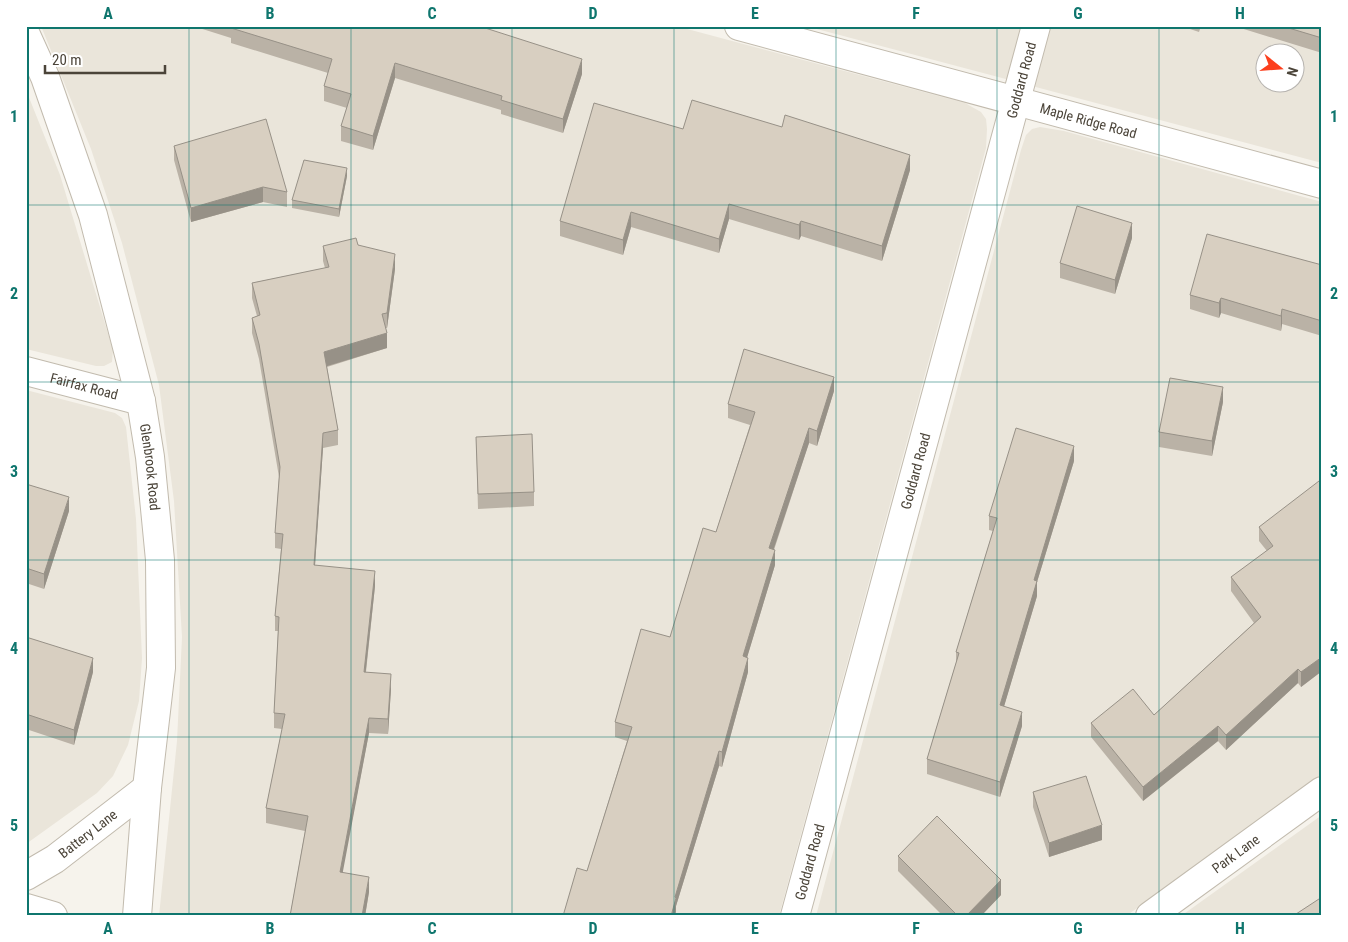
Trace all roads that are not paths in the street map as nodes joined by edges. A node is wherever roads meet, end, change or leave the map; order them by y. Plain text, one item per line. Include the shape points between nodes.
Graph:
1 (739, 26) edge
2 (1036, 26) edge
3 (26, 35) edge
4 (1017, 101) junction
5 (1322, 184) edge
6 (26, 371) edge
7 (141, 401) junction
8 (147, 788) junction
9 (1322, 791) edge
10 (26, 876) edge
11 (26, 908) edge
12 (53, 916) edge
13 (137, 916) edge
14 (795, 916) edge
15 (1150, 916) edge

1 - 4 street, Maple Ridge Road
2 - 4 street, Goddard Road
3 - 7 street, Glenbrook Road via 45,77 93,215
4 - 5 street, Maple Ridge Road
4 - 14 street, Goddard Road
6 - 7 street, Fairfax Road
7 - 8 street, Glenbrook Road via 160,560 161,668
8 - 10 street, Battery Lane
8 - 13 street, Glenbrook Road
9 - 15 street, Park Lane
11 - 12 street

